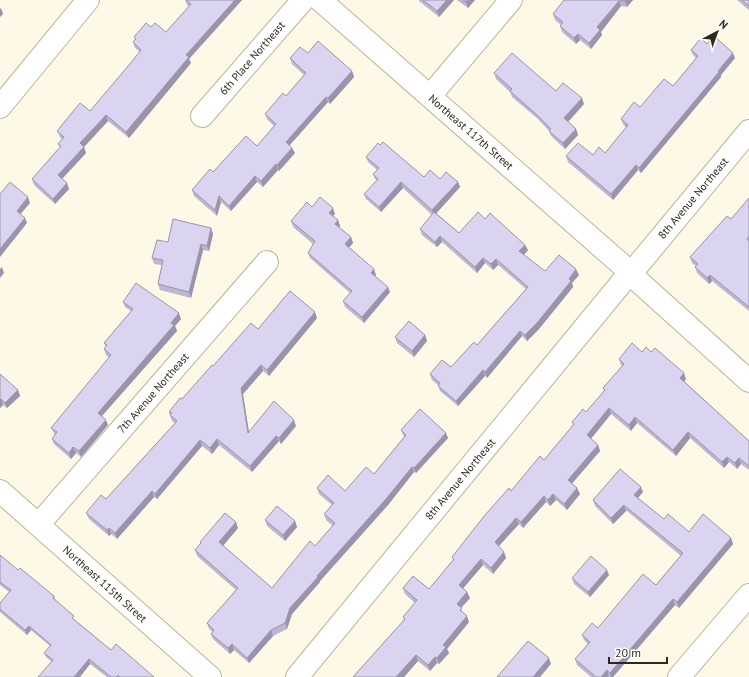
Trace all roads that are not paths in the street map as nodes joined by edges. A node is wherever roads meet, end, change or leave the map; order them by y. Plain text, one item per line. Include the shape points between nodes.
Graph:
1 (88, 0) edge
2 (303, 0) edge
3 (320, 0) edge
4 (511, 0) edge
5 (430, 96) junction
6 (0, 107) edge
7 (202, 116) dead end
8 (749, 131) edge
9 (267, 262) dead end
10 (630, 273) junction
11 (749, 381) edge
12 (0, 491) edge
13 (38, 524) junction
14 (749, 595) edge
15 (210, 677) edge
16 (297, 677) edge
17 (679, 677) edge

1 - 6 street
2 - 7 street, 6th Place Northeast
3 - 5 street, Northeast 117th Street
4 - 5 street
5 - 10 street, Northeast 117th Street
8 - 10 street, 8th Avenue Northeast
9 - 13 street, 7th Avenue Northeast
10 - 11 street, Northeast 117th Street
10 - 16 street, 8th Avenue Northeast
12 - 13 street, Northeast 115th Street
13 - 15 street, Northeast 115th Street
14 - 17 street

